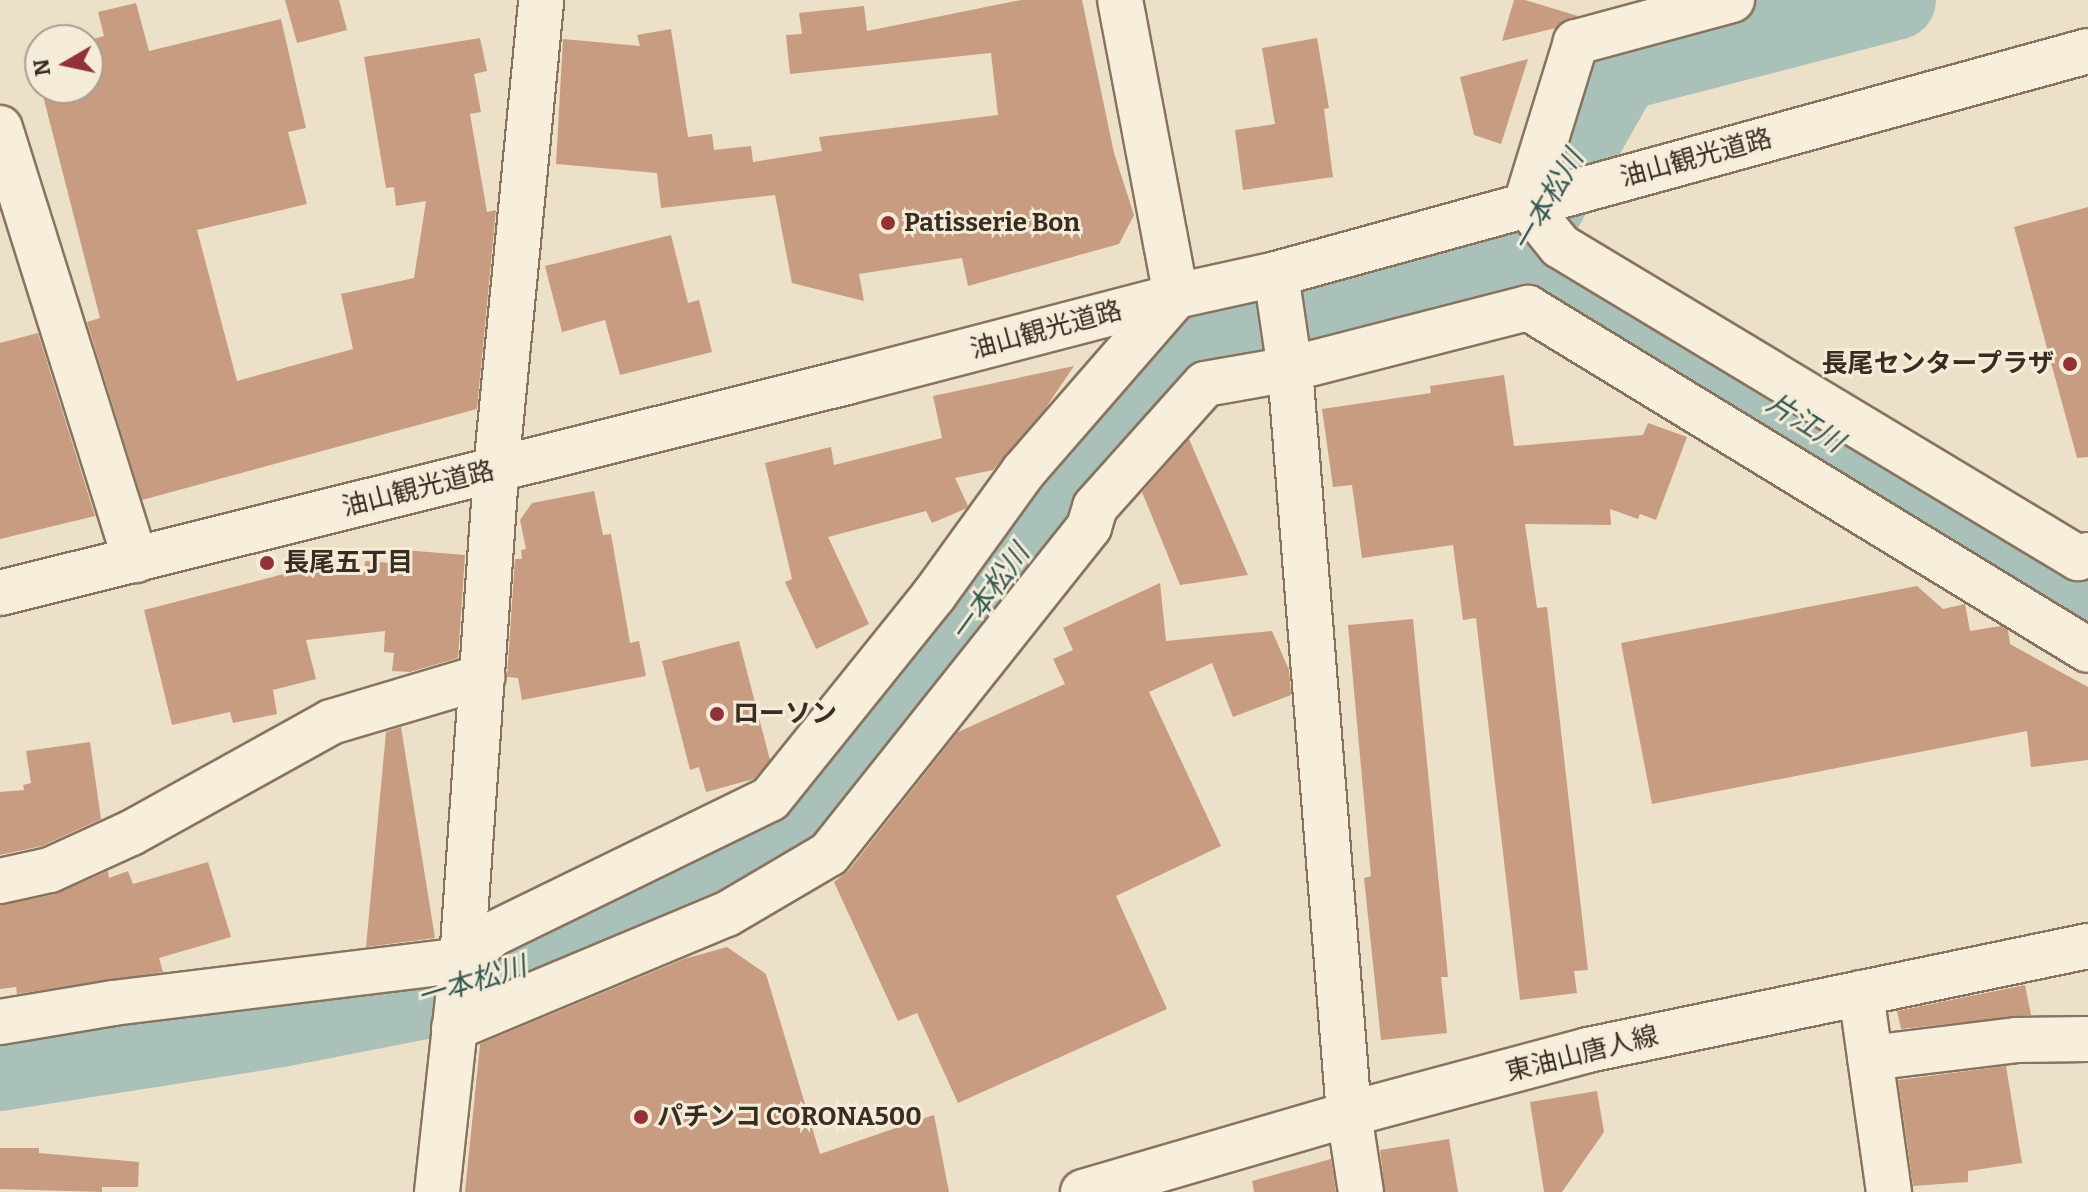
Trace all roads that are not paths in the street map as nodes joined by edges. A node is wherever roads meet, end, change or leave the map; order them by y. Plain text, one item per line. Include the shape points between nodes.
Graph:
1 (541, 0) edge
2 (1120, 0) edge
3 (1732, 0) edge
4 (2088, 51) edge
5 (0, 128) edge
6 (9, 190) edge
7 (1537, 214) junction
8 (1277, 281) junction
9 (1176, 296) junction
10 (1288, 359) junction
11 (496, 470) junction
12 (2085, 559) edge
13 (135, 560) junction
14 (0, 593) edge
15 (2088, 650) edge
16 (482, 677) junction
17 (0, 881) edge
18 (2088, 946) edge
19 (462, 960) junction
20 (1861, 993) junction
21 (0, 1022) edge
22 (454, 1023) junction
23 (2088, 1039) edge
24 (1870, 1058) junction
25 (1349, 1114) junction
26 (437, 1192) edge
27 (1083, 1192) edge
28 (1361, 1192) edge
29 (1889, 1192) edge

1 - 11 street
2 - 9 street
3 - 7 street via 1576,42
4 - 7 street, 油山観光道路 via 1619,179
5 - 6 street
6 - 13 street
7 - 8 street, 油山観光道路
7 - 12 street via 1560,246
8 - 9 street, 油山観光道路
8 - 10 street
9 - 11 street, 油山観光道路
9 - 19 street via 1023,472 934,595 770,799 493,934
10 - 15 street via 1528,308
10 - 22 street via 1205,384 1095,507 1089,527 829,854 727,914
10 - 25 street
11 - 13 street, 油山観光道路
11 - 16 street
13 - 14 street, 油山観光道路
16 - 17 street via 331,722 131,833 50,870
16 - 19 street
18 - 20 street, 東油山唐人線
19 - 21 street
19 - 22 street
20 - 24 street
20 - 25 street, 東油山唐人線 via 1588,1050
22 - 26 street
23 - 24 street via 2016,1040
24 - 29 street
25 - 27 street, 東油山唐人線
25 - 28 street

